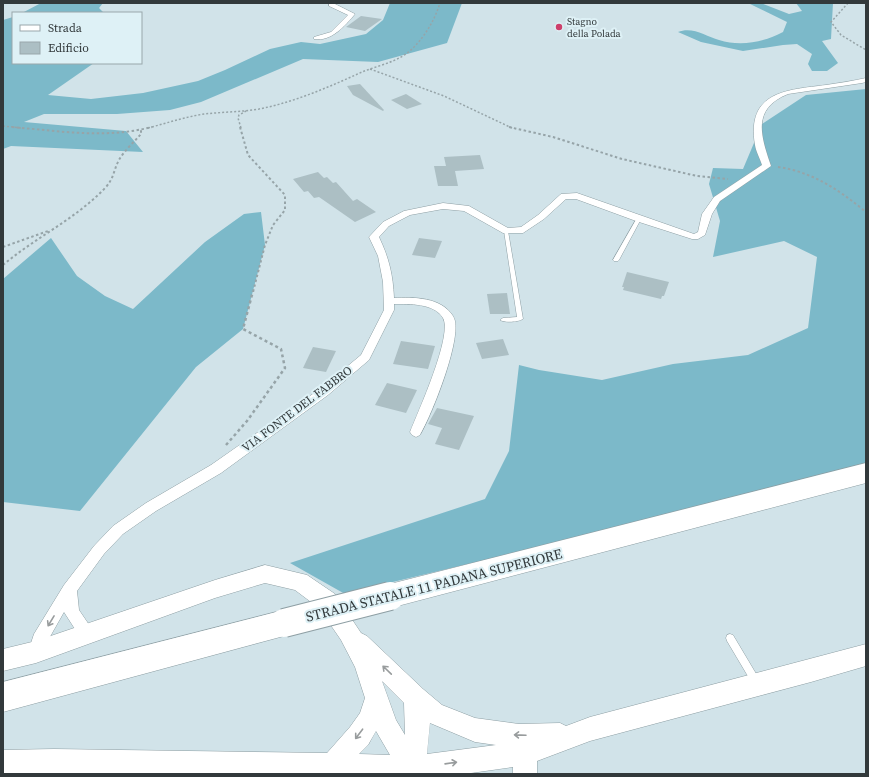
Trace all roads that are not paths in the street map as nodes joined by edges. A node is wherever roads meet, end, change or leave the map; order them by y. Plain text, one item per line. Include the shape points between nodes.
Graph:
1 (332, 3) edge
2 (316, 38) dead end
3 (866, 80) edge
4 (639, 219) junction
5 (506, 231) junction
6 (616, 260) dead end
7 (389, 301) junction
8 (503, 320) dead end
9 (416, 432) dead end
10 (866, 473) edge
11 (69, 590) junction
12 (349, 633) junction
13 (88, 635) junction
14 (730, 638) dead end
15 (36, 652) junction
16 (866, 655) edge
17 (3, 660) edge
18 (757, 685) junction
19 (3, 696) edge
20 (415, 697) junction
21 (376, 700) junction
22 (573, 734) junction
23 (3, 762) edge
24 (525, 763) edge
25 (332, 765) junction
26 (412, 769) junction

1 - 2 street via 335,8 352,14 333,33
3 - 4 street via 788,91 775,96 764,105 760,119 759,144 767,166 717,199 708,214 702,233 695,237
4 - 5 street via 577,196 564,196 523,230
4 - 6 lane
5 - 7 street, VIA FONTE DEL FABBRO via 466,208 442,206 407,213 386,224 374,238 383,256
5 - 8 lane via 520,319
7 - 9 street via 415,302 438,308 450,319 452,328 442,366
7 - 11 street, VIA FONTE DEL FABBRO via 389,310 365,357 324,392 216,469 151,507 118,530 99,550
10 - 19 highway, STRADA STATALE 11 PADANA SUPERIORE, bridge
11 - 13 street via 72,612
11 -> 15 street, VIA FONTE DEL FABBRO via 40,639
12 - 13 street via 327,600 316,591 300,582 265,574 215,589
20 -> 12 street
12 - 21 street via 365,664
13 - 15 street
14 - 18 lane
15 - 17 street
16 - 18 street
18 - 22 street
22 -> 20 street via 519,736 475,730 434,713
20 - 26 street via 419,715
21 -> 25 street via 369,720 359,736
21 - 26 street via 386,726
22 - 24 street
23 - 25 street
26 -> 24 street
25 - 26 street

